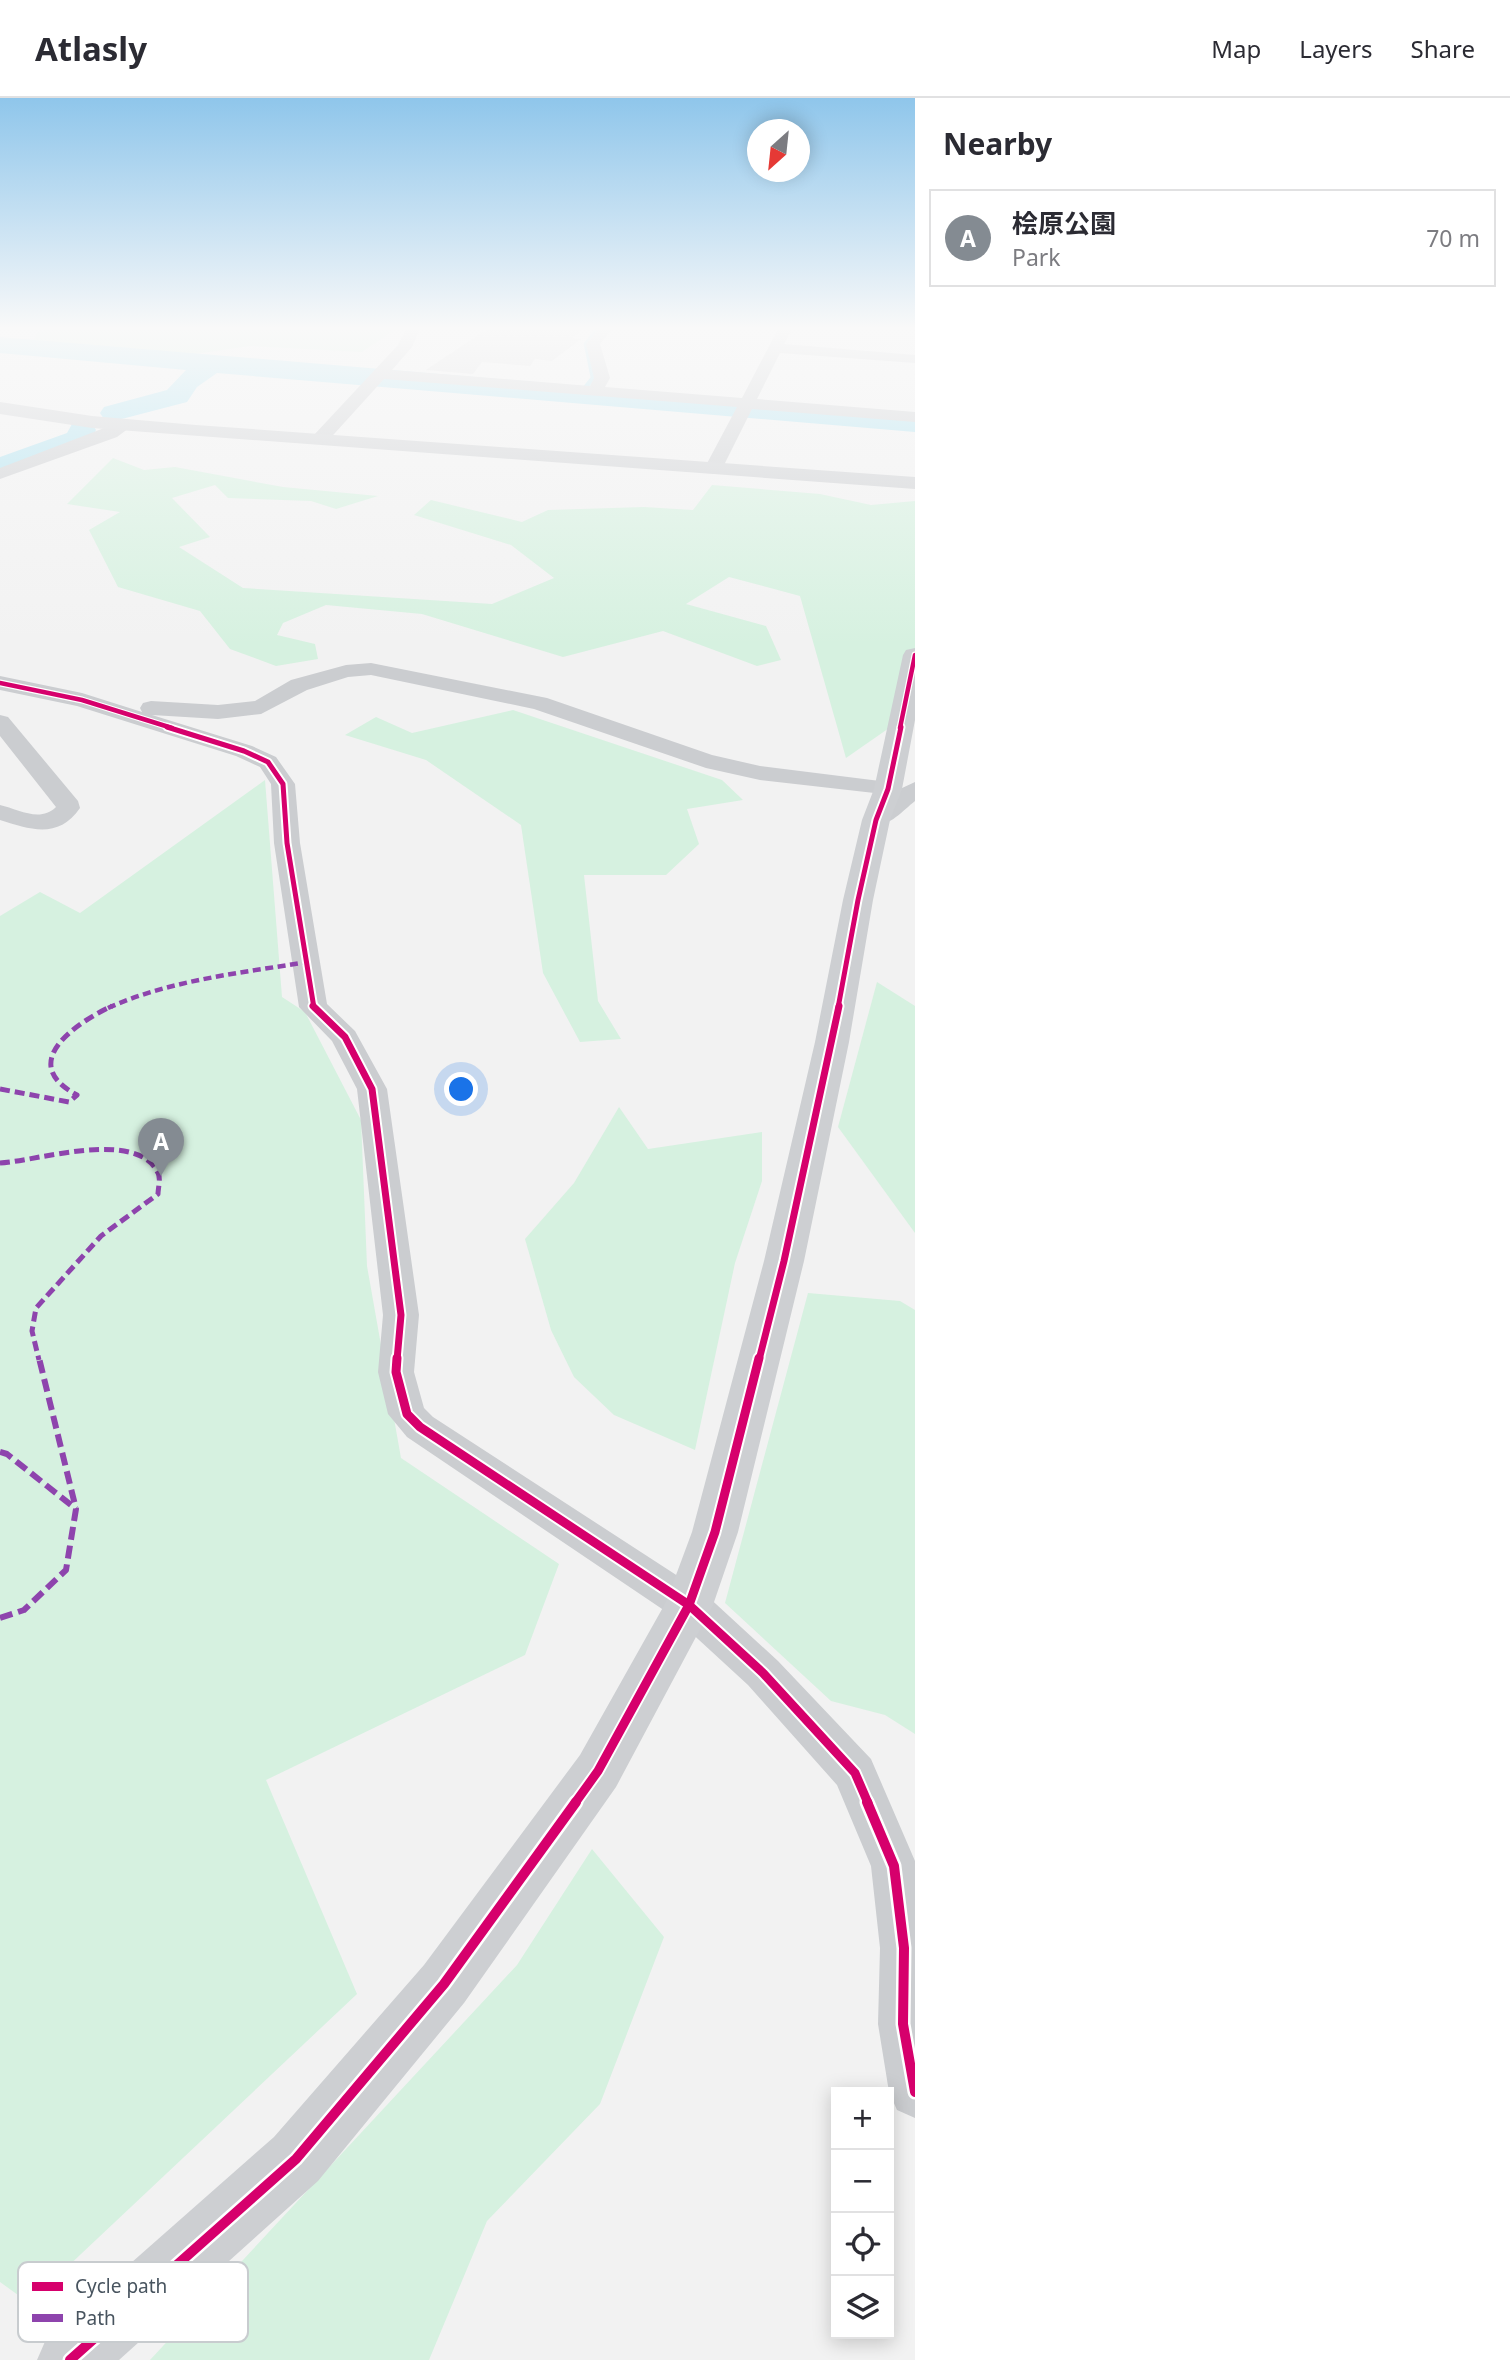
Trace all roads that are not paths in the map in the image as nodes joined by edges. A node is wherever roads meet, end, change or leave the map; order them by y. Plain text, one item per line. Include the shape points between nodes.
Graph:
1 (107, 435) edge
2 (249, 435) edge
3 (324, 435) edge
4 (730, 435) edge
5 (319, 440) junction
6 (713, 469) junction
7 (0, 474) edge
8 (915, 483) edge
9 (915, 655) edge
10 (5, 686) edge
11 (100, 705) junction
12 (0, 722) edge
13 (893, 800) edge
14 (0, 812) edge
15 (689, 1605) junction
16 (915, 2092) edge
17 (180, 2262) edge
18 (90, 2342) edge
19 (70, 2360) edge

1 - 7 street
2 - 5 street
3 - 5 street
4 - 6 street
5 - 6 street
6 - 8 street
9 - 13 street
10 - 11 street
11 - 13 street via 218,712 261,707 299,685 371,669 539,703 706,761
11 - 15 street via 244,751 268,762 283,784 287,843 313,1007 345,1037 372,1089 401,1315 397,1372 407,1414
12 - 14 street via 68,807 62,817 46,823
13 - 15 street via 784,1261 715,1532
15 - 16 street via 763,1673 855,1773 894,1866 904,1948 903,2024
15 - 17 street via 598,1771 444,1984 296,2159
18 - 19 street

